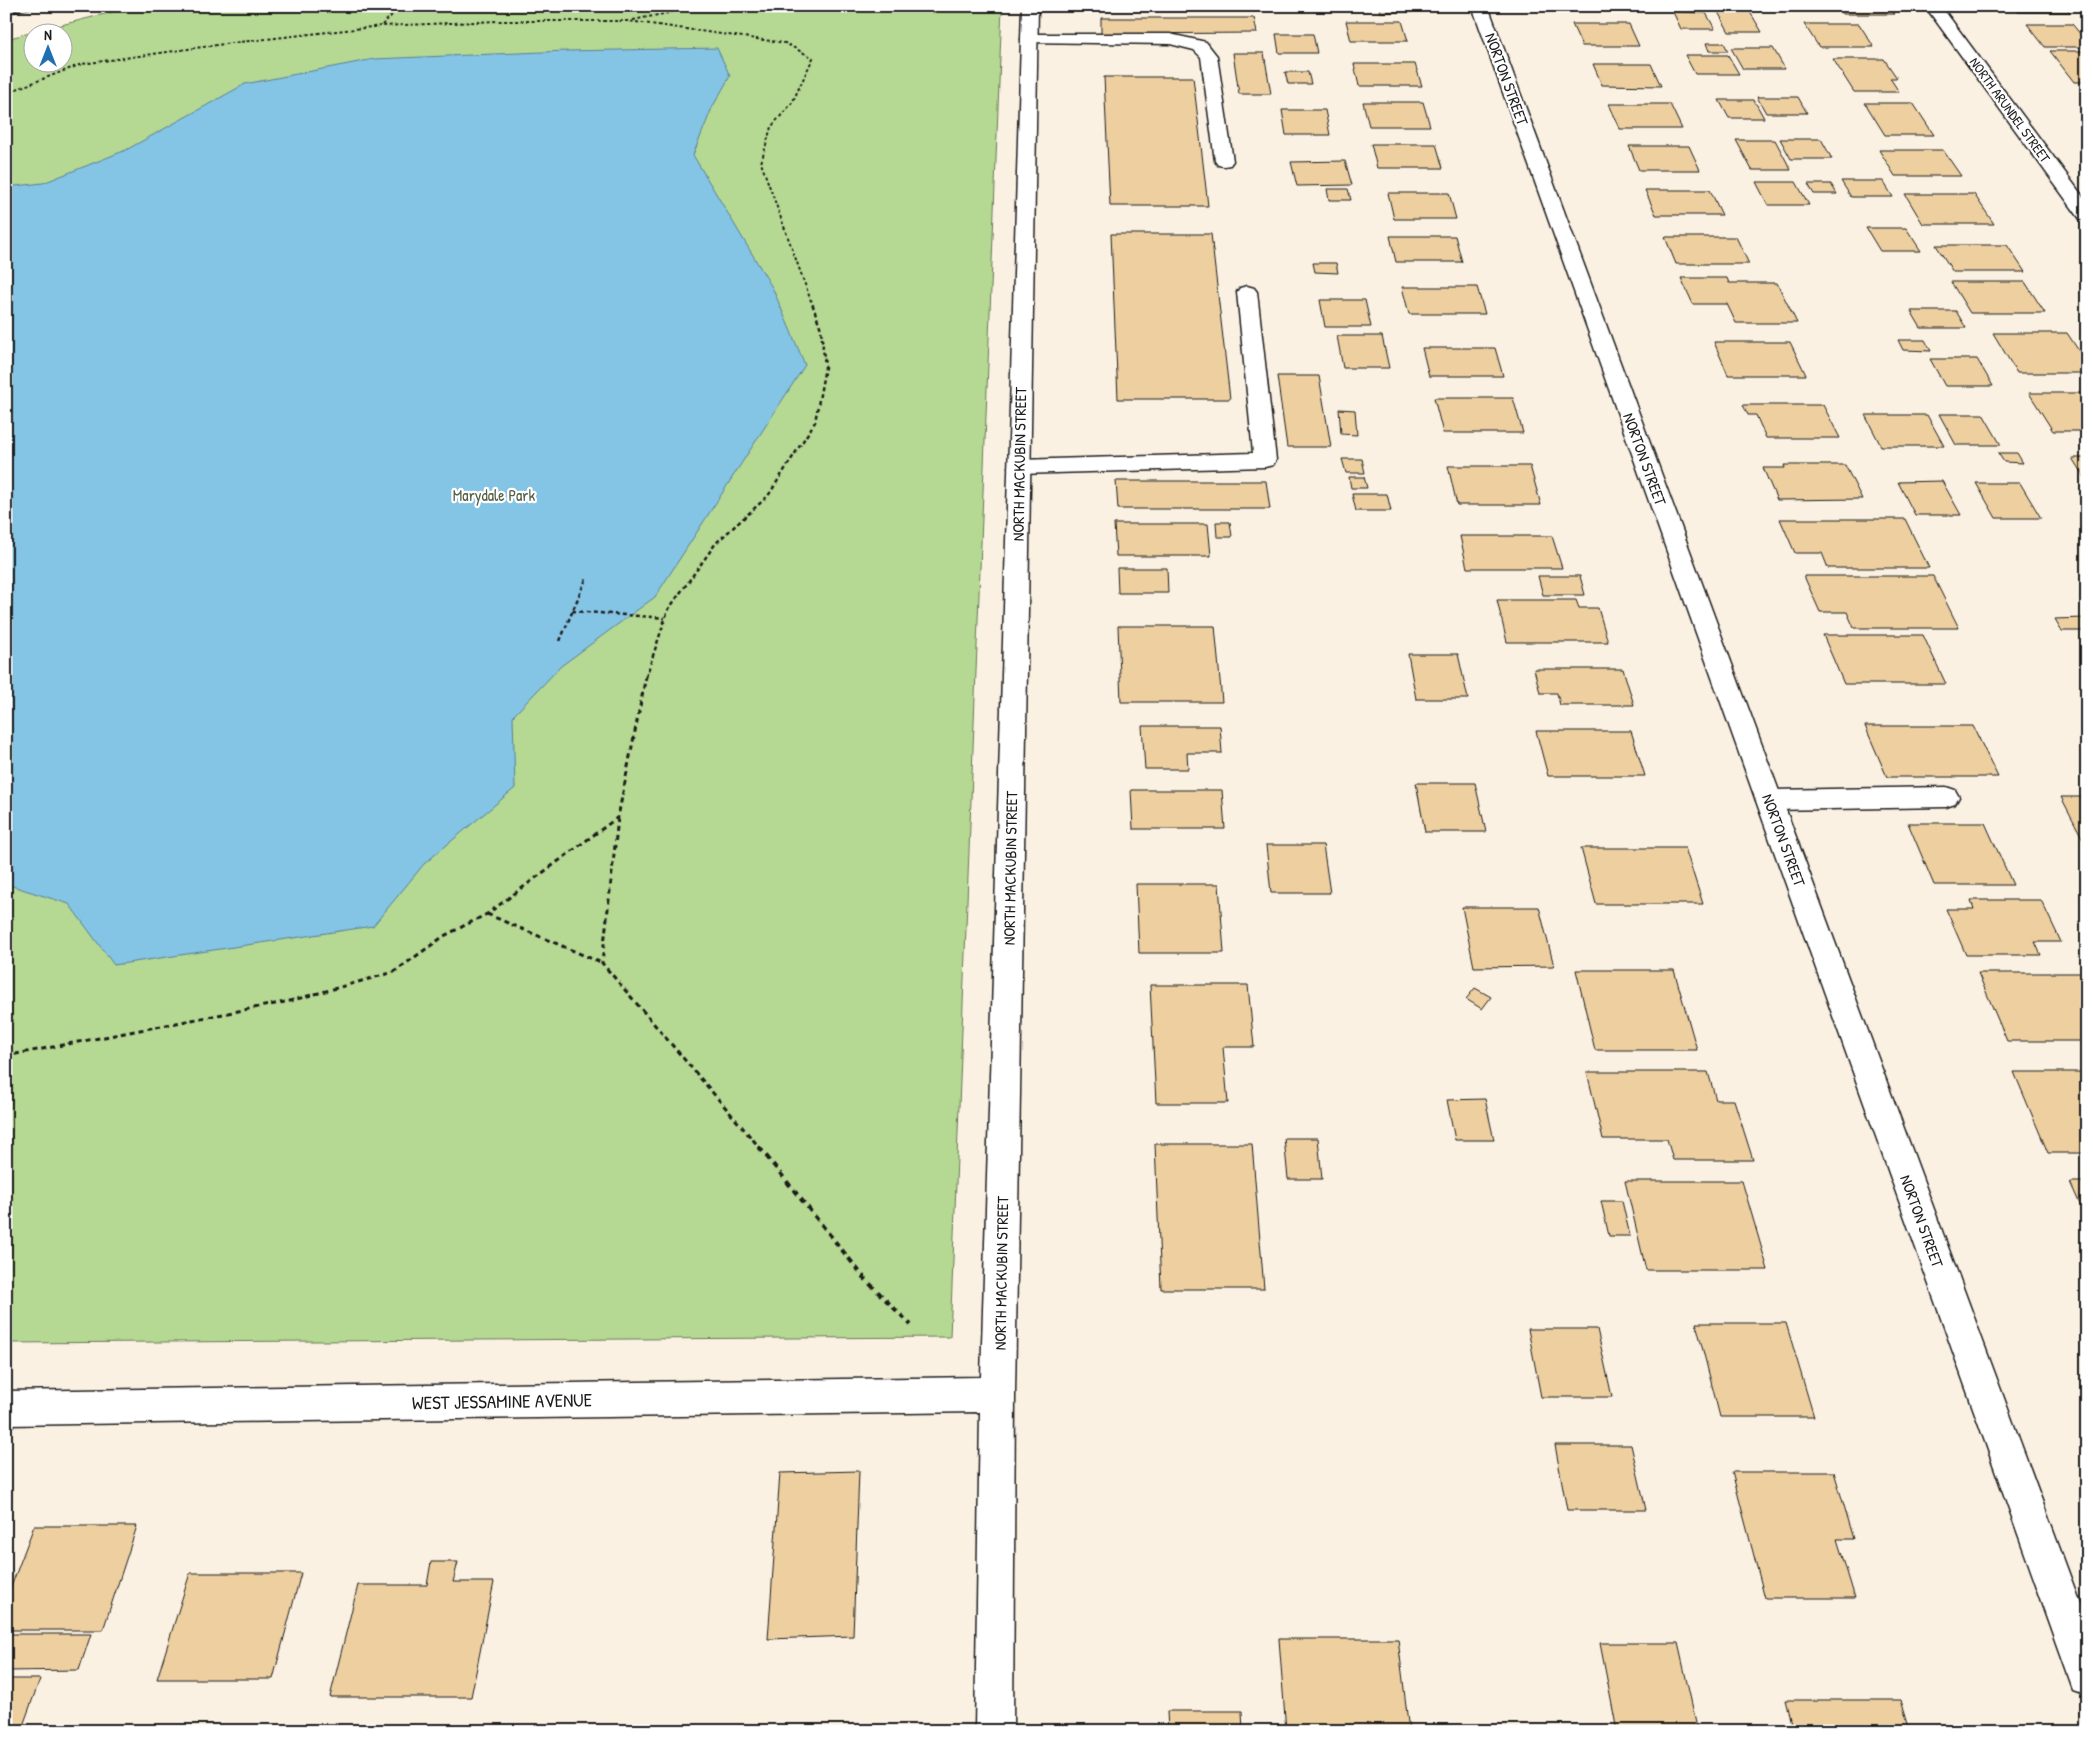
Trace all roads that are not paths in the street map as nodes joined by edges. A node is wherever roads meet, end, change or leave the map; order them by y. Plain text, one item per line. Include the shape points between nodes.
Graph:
1 (1030, 6) edge
2 (1480, 6) edge
3 (1933, 6) edge
4 (1029, 38) junction
5 (1224, 161) dead end
6 (2087, 214) edge
7 (1247, 292) dead end
8 (1019, 467) junction
9 (1946, 797) dead end
10 (1769, 800) junction
11 (998, 1394) junction
12 (6, 1408) edge
13 (2087, 1674) edge
14 (994, 1731) edge

1 - 4 street, NORTH MACKUBIN STREET
2 - 10 street, NORTON STREET
3 - 6 street, NORTH ARUNDEL STREET
4 - 5 street via 1170,39 1200,46 1209,56
4 - 8 street, NORTH MACKUBIN STREET
7 - 8 street via 1265,460
8 - 11 street, NORTH MACKUBIN STREET
9 - 10 street
10 - 13 street, NORTON STREET
11 - 12 street, WEST JESSAMINE AVENUE
11 - 14 street, NORTH MACKUBIN STREET

